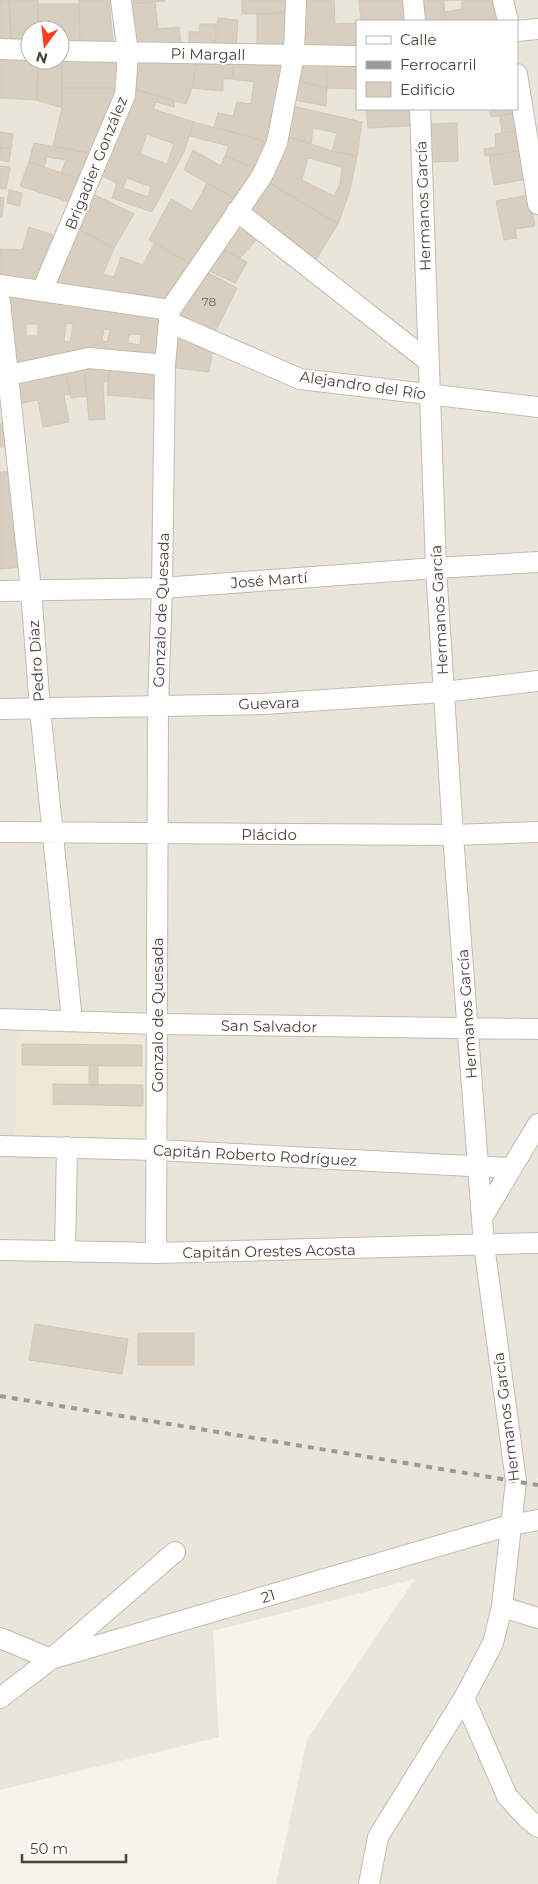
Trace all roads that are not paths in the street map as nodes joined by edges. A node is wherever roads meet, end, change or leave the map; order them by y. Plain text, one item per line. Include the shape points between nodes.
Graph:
1 (121, 0) edge
2 (296, 0) edge
3 (413, 0) edge
4 (503, 0) edge
5 (415, 20) edge
6 (508, 20) edge
7 (538, 29) edge
8 (518, 32) edge
9 (0, 49) edge
10 (20, 50) edge
11 (70, 50) edge
12 (128, 52) junction
13 (294, 55) junction
14 (356, 56) edge
15 (518, 80) edge
16 (420, 110) edge
17 (538, 204) edge
18 (237, 211) junction
19 (0, 285) edge
20 (42, 291) junction
21 (0, 301) edge
22 (170, 316) junction
23 (428, 361) junction
24 (165, 366) junction
25 (4, 376) edge
26 (429, 394) junction
27 (538, 408) edge
28 (538, 562) edge
29 (436, 568) junction
30 (162, 588) junction
31 (31, 590) junction
32 (0, 591) edge
33 (538, 682) edge
34 (444, 692) junction
35 (158, 705) junction
36 (0, 709) edge
37 (40, 709) junction
38 (0, 832) edge
39 (53, 832) junction
40 (538, 832) edge
41 (159, 833) junction
42 (453, 835) junction
43 (0, 1019) edge
44 (72, 1021) junction
45 (157, 1024) junction
46 (468, 1029) junction
47 (538, 1029) edge
48 (538, 1124) edge
49 (0, 1146) edge
50 (67, 1147) junction
51 (157, 1150) junction
52 (477, 1166) junction
53 (511, 1168) junction
54 (482, 1218) junction
55 (538, 1243) edge
56 (484, 1245) junction
57 (0, 1250) edge
58 (65, 1251) junction
59 (156, 1253) junction
60 (538, 1520) edge
61 (510, 1525) junction
62 (175, 1552) dead end
63 (502, 1608) junction
64 (538, 1618) edge
65 (0, 1638) edge
66 (50, 1659) junction
67 (0, 1698) edge
68 (464, 1698) junction
69 (535, 1820) edge
70 (369, 1884) edge

1 - 12 street, Brigadier González
2 - 13 street, Gonzalo de Quesada
3 - 5 street
4 - 6 street
7 - 8 street
9 - 10 street
11 - 12 street, Pi Margall
12 - 13 street, Pi Margall
12 - 20 street, Brigadier González via 125,95
13 - 14 street, Pi Margall
13 - 18 street, Gonzalo de Quesada via 277,143 262,176
15 - 17 street
16 - 23 street, Hermanos García
18 - 22 street, Gonzalo de Quesada
18 - 23 street
19 - 20 street, Alejandro del Río
20 - 22 street, Alejandro del Río
21 - 25 street, Pedro Díaz via 8,361
22 - 24 street, Gonzalo de Quesada
22 - 26 street, Alejandro del Río via 300,379
23 - 26 street, Hermanos García
24 - 25 street via 89,358
24 - 30 street, Gonzalo de Quesada
25 - 31 street, Pedro Díaz
26 - 27 street, Alejandro del Río
26 - 29 street, Hermanos García
28 - 29 street, José Martí
29 - 30 street, José Martí
29 - 34 street, Hermanos García
30 - 31 street, José Martí
30 - 35 street, Gonzalo de Quesada
31 - 32 street, José Martí
31 - 37 street, Pedro Díaz
33 - 34 street, Guevara
34 - 35 street, Guevara via 264,704
34 - 42 street, Hermanos García
35 - 37 street, Guevara
35 - 41 street, Gonzalo de Quesada
36 - 37 street, Guevara
37 - 39 street, Pedro Díaz
38 - 39 street, Plácido
39 - 41 street, Plácido
39 - 44 street, Pedro Díaz
40 - 42 street, Plácido
41 - 42 street, Plácido
41 - 45 street, Gonzalo de Quesada
42 - 46 street, Hermanos García
43 - 44 street, San Salvador
44 - 45 street, San Salvador
45 - 46 street, San Salvador
45 - 51 street, Gonzalo de Quesada
46 - 47 street, San Salvador
46 - 52 street, Hermanos García
48 - 53 street
49 - 50 street, Capitán Roberto Rodríguez
50 - 51 street, Capitán Roberto Rodríguez
50 - 58 street
51 - 52 street, Capitán Roberto Rodríguez
51 - 59 street, Gonzalo de Quesada
52 - 53 street, Capitán Roberto Rodríguez
52 - 54 street, Hermanos García
53 - 54 street
54 - 56 street, Hermanos García
55 - 56 street, Capitán Orestes Acosta
56 - 59 street, Capitán Orestes Acosta
56 - 61 street, Hermanos García via 516,1481
57 - 58 street, Capitán Orestes Acosta
58 - 59 street, Capitán Orestes Acosta
60 - 61 street, 21
61 - 63 street, Hermanos García
61 - 66 street, 21
62 - 66 street
63 - 64 street
63 - 68 street, Hermanos García via 493,1643
65 - 66 street
66 - 67 street
68 - 69 street via 507,1796
68 - 70 street, Hermanos García via 378,1837

